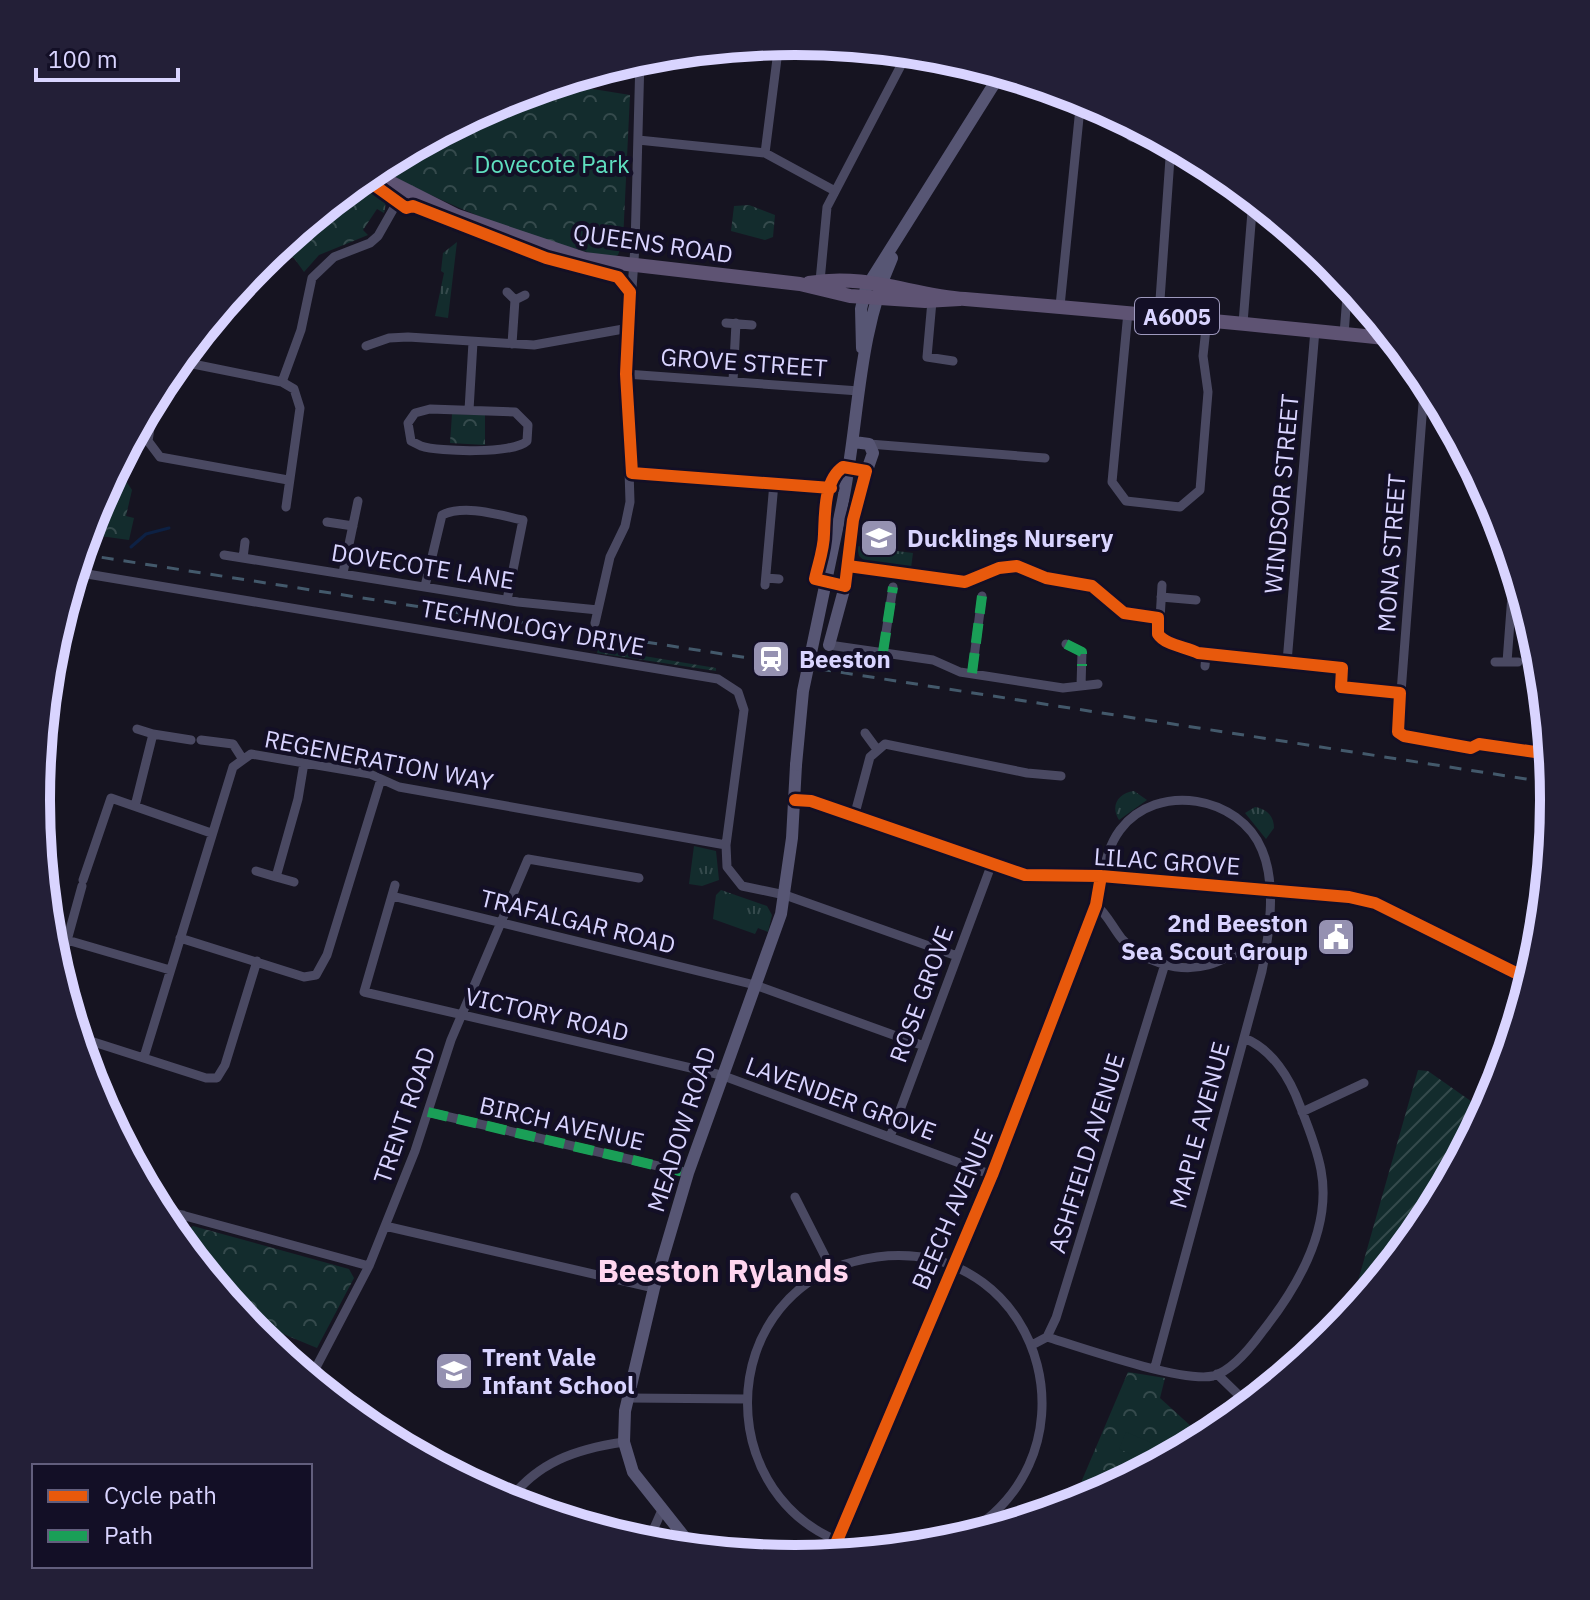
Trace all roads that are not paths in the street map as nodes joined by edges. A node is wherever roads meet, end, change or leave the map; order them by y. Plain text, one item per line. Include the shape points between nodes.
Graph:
1 (777, 56) edge
2 (902, 63) edge
3 (640, 71) edge
4 (995, 82) edge
5 (1080, 112) edge
6 (1131, 137) dead end
7 (1135, 137) edge
8 (638, 140) junction
9 (765, 153) junction
10 (1170, 156) edge
11 (383, 180) edge
12 (835, 191) junction
13 (403, 192) junction
14 (1252, 212) edge
15 (633, 267) junction
16 (820, 281) junction
17 (876, 282) junction
18 (800, 284) junction
19 (507, 292) dead end
20 (869, 298) junction
21 (960, 299) junction
22 (1347, 300) edge
23 (932, 301) junction
24 (1060, 306) junction
25 (1128, 312) junction
26 (1159, 314) junction
27 (1207, 319) junction
28 (1243, 323) junction
29 (752, 325) dead end
30 (629, 328) junction
31 (1315, 330) junction
32 (1344, 334) junction
33 (1379, 337) edge
34 (473, 342) junction
35 (512, 344) junction
36 (366, 346) dead end
37 (953, 361) dead end
38 (192, 364) edge
39 (626, 374) junction
40 (733, 381) junction
41 (282, 382) junction
42 (859, 391) junction
43 (1423, 401) edge
44 (469, 410) junction
45 (150, 427) edge
46 (854, 442) junction
47 (869, 444) junction
48 (1045, 458) dead end
49 (632, 473) junction
50 (288, 480) junction
51 (774, 483) junction
52 (846, 489) junction
53 (358, 501) dead end
54 (286, 507) dead end
55 (327, 522) dead end
56 (353, 526) junction
57 (245, 542) dead end
58 (224, 555) dead end
59 (243, 558) junction
60 (848, 566) junction
61 (343, 573) junction
62 (86, 574) edge
63 (779, 579) dead end
64 (1162, 585) dead end
65 (425, 586) junction
66 (893, 587) dead end
67 (982, 596) dead end
68 (1161, 597) junction
69 (507, 600) junction
70 (1196, 600) dead end
71 (1514, 605) edge
72 (598, 610) junction
73 (1158, 618) junction
74 (595, 623) dead end
75 (1066, 644) dead end
76 (829, 645) joint
77 (883, 652) junction
78 (1206, 654) junction
79 (1224, 655) dead end
80 (1243, 656) dead end
81 (1287, 662) junction
82 (1495, 662) dead end
83 (1507, 662) junction
84 (1518, 662) dead end
85 (1205, 666) dead end
86 (1332, 667) dead end
87 (972, 673) junction
88 (1098, 684) dead end
89 (1081, 686) junction
90 (137, 729) dead end
91 (1398, 732) dead end
92 (865, 733) dead end
93 (153, 734) junction
94 (1501, 735) dead end
95 (1479, 744) dead end
96 (1499, 747) junction
97 (876, 748) junction
98 (1538, 752) edge
99 (242, 758) junction
100 (304, 763) junction
101 (1049, 776) junction
102 (1061, 776) dead end
103 (381, 779) junction
104 (1047, 787) dead end
105 (795, 800) junction
106 (135, 806) junction
107 (854, 817) junction
108 (211, 833) junction
109 (726, 845) junction
110 (991, 866) junction
111 (256, 871) dead end
112 (1101, 876) junction
113 (276, 877) junction
114 (639, 878) dead end
115 (294, 882) dead end
116 (1269, 890) junction
117 (785, 895) junction
118 (1096, 905) junction
119 (501, 922) junction
120 (180, 938) junction
121 (67, 940) junction
122 (65, 948) edge
123 (1266, 948) junction
124 (957, 956) junction
125 (257, 961) junction
126 (1165, 964) junction
127 (170, 970) junction
128 (1519, 975) edge
129 (755, 985) junction
130 (364, 992) joint
131 (462, 1014) junction
132 (1244, 1038) junction
133 (91, 1041) edge
134 (924, 1046) junction
135 (144, 1057) junction
136 (721, 1075) junction
137 (1364, 1083) dead end
138 (428, 1112) junction
139 (1302, 1112) junction
140 (890, 1137) junction
141 (688, 1173) junction
142 (992, 1175) junction
143 (795, 1197) dead end
144 (175, 1213) edge
145 (183, 1215) junction
146 (181, 1221) edge
147 (385, 1226) junction
148 (369, 1266) junction
149 (951, 1268) junction
150 (832, 1270) junction
151 (654, 1288) junction
152 (1047, 1337) junction
153 (1032, 1345) junction
154 (1155, 1367) junction
155 (315, 1369) edge
156 (1217, 1374) junction
157 (1241, 1397) edge
158 (627, 1398) junction
159 (747, 1399) junction
160 (624, 1442) junction
161 (518, 1491) edge
162 (662, 1510) junction
163 (986, 1520) edge
164 (653, 1531) edge
165 (684, 1537) edge
166 (837, 1541) junction
167 (845, 1543) edge

1 - 9 street
2 - 12 street
3 - 8 street
4 - 17 street, MEADOW ROAD
5 - 24 street
6 - 7 street
8 - 9 street
8 - 15 street
9 - 12 street
10 - 26 street
11 - 13 main road, A6005
12 - 16 street via 825,215
13 - 15 main road, QUEENS ROAD / A6005 via 555,251
13 - 41 street via 378,236 334,257 312,278
14 - 28 street
15 - 18 main road, QUEENS ROAD / A6005
15 - 30 street
16 - 17 main road, QUEENS ROAD / A6005
16 - 18 main road, QUEENS ROAD / A6005
17 - 20 street, MEADOW ROAD
17 - 21 main road, QUEENS ROAD / A6005
18 - 20 main road, QUEENS ROAD / A6005
19 - 35 street via 520,298
20 - 23 main road, QUEENS ROAD / A6005
20 - 42 street, MEADOW ROAD
21 - 23 main road, QUEENS ROAD / A6005
21 - 24 main road, QUEENS ROAD / A6005
22 - 32 street
23 - 37 street via 927,357
24 - 25 main road, QUEENS ROAD / A6005
25 - 26 main road, QUEENS ROAD / A6005
25 - 27 street via 1112,482 1126,501 1180,507 1200,490
26 - 27 main road, QUEENS ROAD / A6005
27 - 28 main road, QUEENS ROAD / A6005
28 - 31 main road, QUEENS ROAD / A6005
29 - 40 street via 731,323
30 - 35 street via 543,344
30 - 39 street
31 - 32 main road, QUEENS ROAD / A6005
31 - 81 street, WINDSOR STREET
32 - 33 main road, QUEENS ROAD / A6005
34 - 35 street
34 - 36 street via 408,337
34 - 44 street
38 - 41 street
39 - 40 street, GROVE STREET
39 - 49 street
40 - 42 street, GROVE STREET
41 - 50 street via 300,401
42 - 46 street, MEADOW ROAD
43 - 91 street, MONA STREET
44 - 44 street via 515,412 528,425 527,441 504,450 428,449 411,441 408,423 415,413
45 - 50 street via 148,441 160,457
46 - 47 street
46 - 52 street, MEADOW ROAD
47 - 48 street
47 - 60 street via 873,453 858,496
49 - 51 street
49 - 72 street via 629,513 610,557
50 - 54 street
51 - 52 street
51 - 63 street via 766,581
52 - 105 street, MEADOW ROAD, bridge via 803,691
53 - 56 street
55 - 56 street
56 - 61 street
57 - 59 street
58 - 59 street, DOVECOTE LANE
59 - 61 street, DOVECOTE LANE
60 - 73 street via 965,582 1017,566 1046,578 1092,586 1124,613
60 - 76 street
61 - 65 street, DOVECOTE LANE
62 - 109 street, TECHNOLOGY DRIVE via 718,679 738,692 745,715
64 - 68 street
65 - 69 street, DOVECOTE LANE
65 - 69 street via 442,515 453,510 489,513 523,520
66 - 77 street
67 - 87 street
68 - 70 street
68 - 73 street
69 - 72 street, DOVECOTE LANE
71 - 83 street
72 - 74 street
73 - 78 street via 1158,634 1166,643
75 - 89 street via 1082,652
76 - 77 street
77 - 87 street
78 - 79 street
78 - 85 street
80 - 81 street
81 - 86 street
82 - 83 street
83 - 84 street
87 - 89 street via 1063,688
88 - 89 street
90 - 93 street
92 - 97 street
93 - 99 street via 233,744
93 - 106 street
94 - 96 street
95 - 96 street
96 - 98 street
97 - 101 street via 895,744
97 - 107 street
99 - 100 street, REGENERATION WAY via 251,754
99 - 108 street, REGENERATION WAY via 233,767
100 - 103 street, REGENERATION WAY
100 - 113 street
101 - 102 street
101 - 104 street
103 - 109 street, REGENERATION WAY via 399,787
103 - 125 street via 327,955 316,975 304,977
105 - 107 street, LILAC GROVE
105 - 117 street, MEADOW ROAD
106 - 108 street
106 - 121 street via 111,798
107 - 110 street, LILAC GROVE
108 - 120 street, REGENERATION WAY
109 - 117 street, TECHNOLOGY DRIVE via 727,867 737,882
110 - 112 street, LILAC GROVE via 1025,875
110 - 124 street, ROSE GROVE
111 - 113 street
112 - 116 street, LILAC GROVE
112 - 116 street, BEECH AVENUE via 1114,841 1128,822 1157,805 1189,800 1225,810 1250,830 1262,849
112 - 118 street, BEECH AVENUE
113 - 115 street
114 - 119 street, TRENT ROAD via 528,859
116 - 123 street, MAPLE AVENUE
116 - 128 street, LILAC GROVE via 1375,903
117 - 124 street
117 - 129 street, MEADOW ROAD
118 - 126 street via 1126,943
118 - 142 street, BEECH AVENUE
119 - 129 street, TRAFALGAR ROAD
119 - 130 street, TRAFALGAR ROAD via 394,891
119 - 131 street, TRENT ROAD
120 - 125 street
120 - 127 street, REGENERATION WAY
121 - 122 street
121 - 127 street
123 - 126 street via 1242,948 1195,967
123 - 132 street, MAPLE AVENUE
124 - 134 street, ROSE GROVE
125 - 135 street via 217,1078
126 - 152 street, ASHFIELD AVENUE
127 - 135 street, REGENERATION WAY
129 - 134 street, TRAFALGAR ROAD
129 - 136 street, MEADOW ROAD
130 - 131 street, VICTORY ROAD
131 - 136 street, VICTORY ROAD
131 - 138 street, TRENT ROAD
132 - 139 street via 1272,1057
132 - 154 street, MAPLE AVENUE
133 - 135 street
134 - 140 street, ROSE GROVE
136 - 140 street, LAVENDER GROVE
136 - 141 street, MEADOW ROAD
137 - 139 street
138 - 141 street, BIRCH AVENUE
138 - 147 street, TRENT ROAD
139 - 156 street via 1323,1179 1316,1234 1270,1322
140 - 142 street, LAVENDER GROVE
141 - 151 street, MEADOW ROAD
142 - 149 street, BEECH AVENUE
143 - 150 street
144 - 145 street
145 - 146 street
145 - 148 street
147 - 148 street, TRENT ROAD
147 - 151 street
148 - 155 street, TRENT ROAD
149 - 150 street via 885,1257
149 - 153 street via 993,1293
149 - 166 street, BEECH AVENUE
150 - 159 street via 801,1289 770,1322 753,1359
151 - 158 street, MEADOW ROAD
152 - 153 street
152 - 154 street
153 - 163 street via 1043,1414 1030,1466
154 - 156 street
156 - 157 street
158 - 159 street
158 - 160 street, MEADOW ROAD
159 - 166 street via 748,1431 768,1483 802,1520
160 - 161 street via 555,1460
160 - 162 street, MEADOW ROAD via 638,1482
162 - 164 street
162 - 165 street, MEADOW ROAD
166 - 167 street

